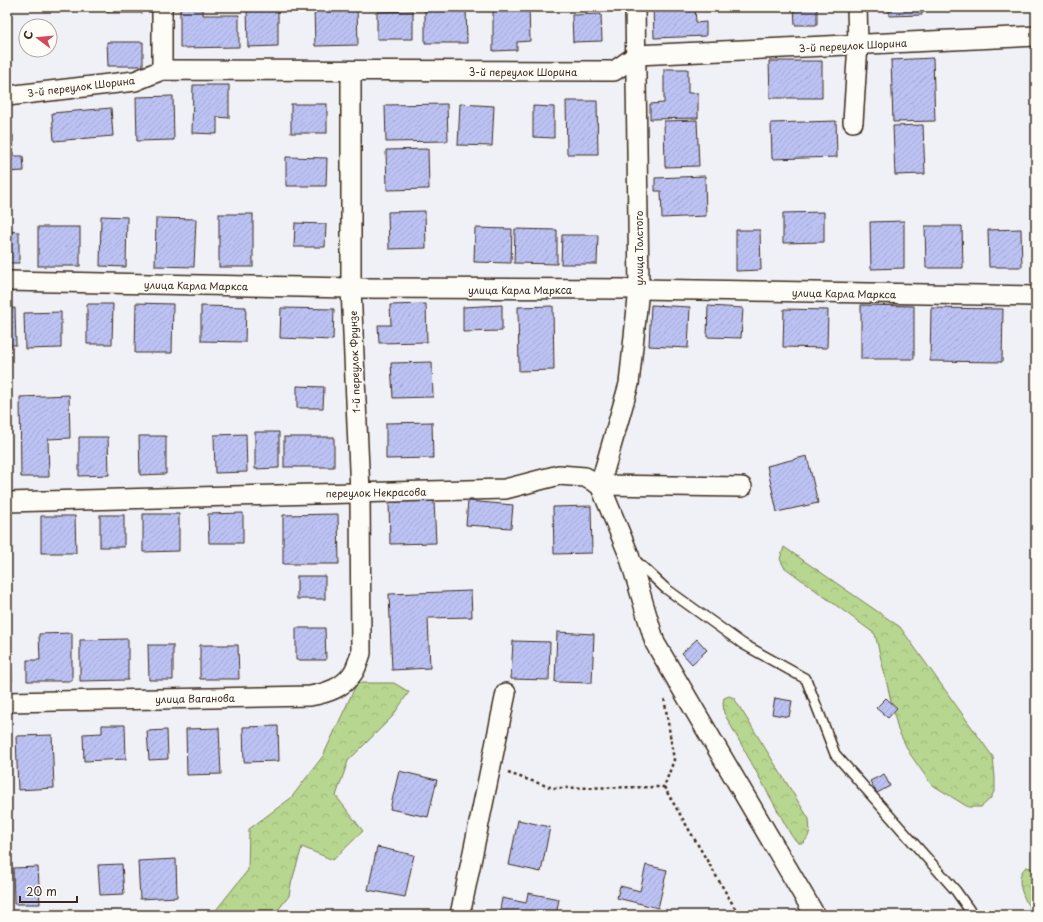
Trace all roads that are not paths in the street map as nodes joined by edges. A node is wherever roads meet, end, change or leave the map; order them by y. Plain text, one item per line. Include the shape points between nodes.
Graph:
1 (162, 7) edge
2 (636, 7) edge
3 (857, 7) edge
4 (1036, 36) edge
5 (858, 44) junction
6 (637, 55) junction
7 (162, 70) junction
8 (351, 71) junction
9 (7, 96) edge
10 (853, 122) dead end
11 (7, 281) edge
12 (351, 288) junction
13 (639, 289) junction
14 (1033, 296) dead end
15 (600, 485) junction
16 (742, 487) dead end
17 (360, 492) junction
18 (7, 502) edge
19 (629, 554) junction
20 (362, 652) joint
21 (506, 693) dead end
22 (7, 702) edge
23 (460, 915) edge
24 (815, 915) edge
25 (973, 915) edge

1 - 7 street
2 - 6 street, улица Толстого
3 - 5 street
4 - 5 street, 3-й переулок Шорина
5 - 6 street, 3-й переулок Шорина
5 - 10 street
6 - 8 street, 3-й переулок Шорина via 614,71
6 - 13 street, улица Толстого
7 - 8 street, 3-й переулок Шорина
7 - 9 street, 3-й переулок Шорина via 135,81
8 - 12 street, 1-й переулок Фрунзе
11 - 12 street, улица Карла Маркса
12 - 13 street, улица Карла Маркса
12 - 17 street, 1-й переулок Фрунзе
13 - 14 street, улица Карла Маркса
13 - 15 street, улица Толстого via 629,384
15 - 16 street, переулок Некрасова
15 - 17 street, переулок Некрасова via 585,477 559,475 505,489
15 - 19 street
17 - 18 street, переулок Некрасова
17 - 20 street, 1-й переулок Фрунзе
19 - 24 street via 655,643
19 - 25 lane via 665,588 743,644 806,679 835,754 956,891
20 - 22 street, улица Ваганова via 354,672 343,683 326,693 310,696
21 - 23 street

